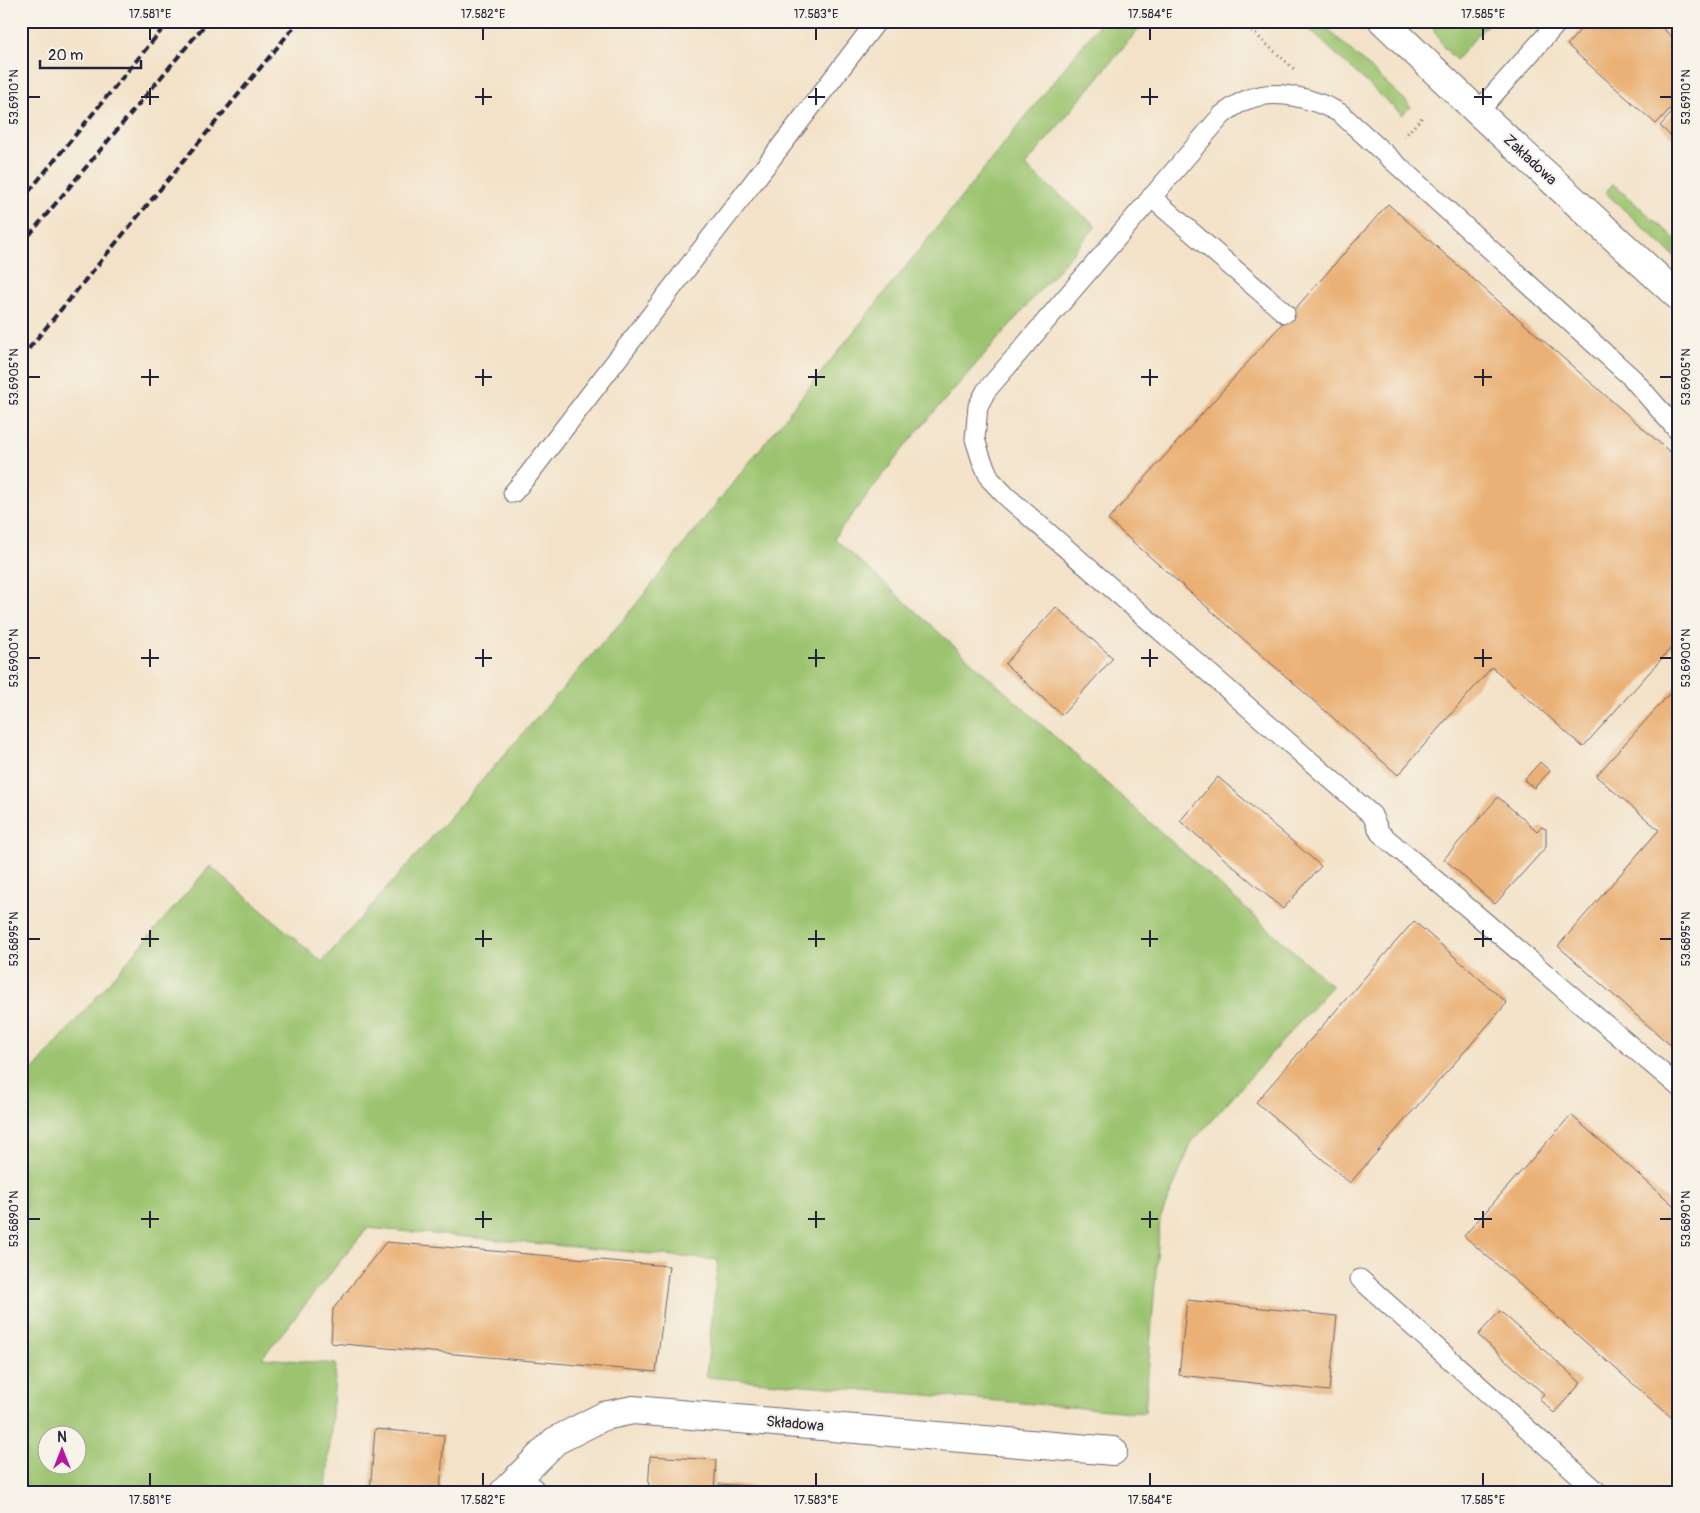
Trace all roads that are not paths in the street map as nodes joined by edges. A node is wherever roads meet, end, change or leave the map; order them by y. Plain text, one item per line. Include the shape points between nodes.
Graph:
1 (877, 21) edge
2 (1383, 21) edge
3 (1559, 21) edge
4 (1478, 112) junction
5 (1151, 196) junction
6 (1679, 297) edge
7 (1285, 313) dead end
8 (1679, 432) edge
9 (513, 493) dead end
10 (1679, 1087) edge
11 (1360, 1279) dead end
12 (1113, 1450) dead end
13 (521, 1486) edge
14 (1598, 1492) edge

1 - 9 lane
2 - 4 street, Zakładowa
3 - 4 lane
4 - 6 street, Zakładowa
5 - 7 lane
5 - 8 lane via 1222,115 1235,105 1263,96 1296,97 1324,104 1340,114 1632,378
5 - 10 lane via 986,391 978,406 975,439 990,479 1372,814 1380,833
11 - 14 lane
12 - 13 street, Składowa via 633,1410 604,1416 555,1441

